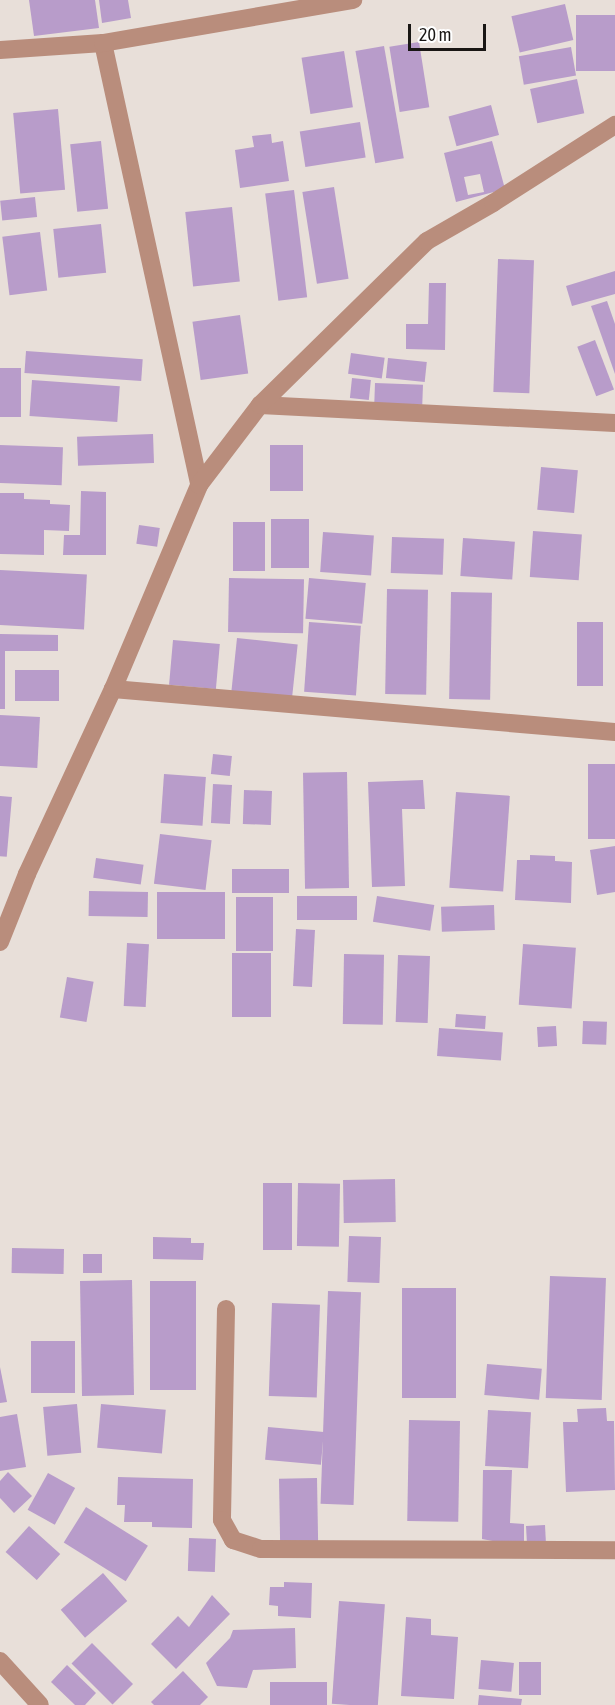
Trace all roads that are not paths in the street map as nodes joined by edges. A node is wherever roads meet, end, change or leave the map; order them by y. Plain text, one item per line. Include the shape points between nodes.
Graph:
1 (353, 0) edge
2 (103, 43) junction
3 (0, 50) edge
4 (615, 125) edge
5 (260, 405) junction
6 (615, 423) edge
7 (199, 485) junction
8 (113, 689) junction
9 (615, 732) edge
10 (0, 942) edge
11 (225, 1309) dead end
12 (615, 1550) edge
13 (0, 1661) edge
14 (40, 1705) edge

1 - 2 street
2 - 3 street
2 - 7 street
4 - 5 street via 427,241
5 - 6 street
5 - 7 street
7 - 8 street
8 - 9 street
8 - 10 street via 27,874
11 - 12 street via 222,1520 233,1540 261,1549
13 - 14 street

